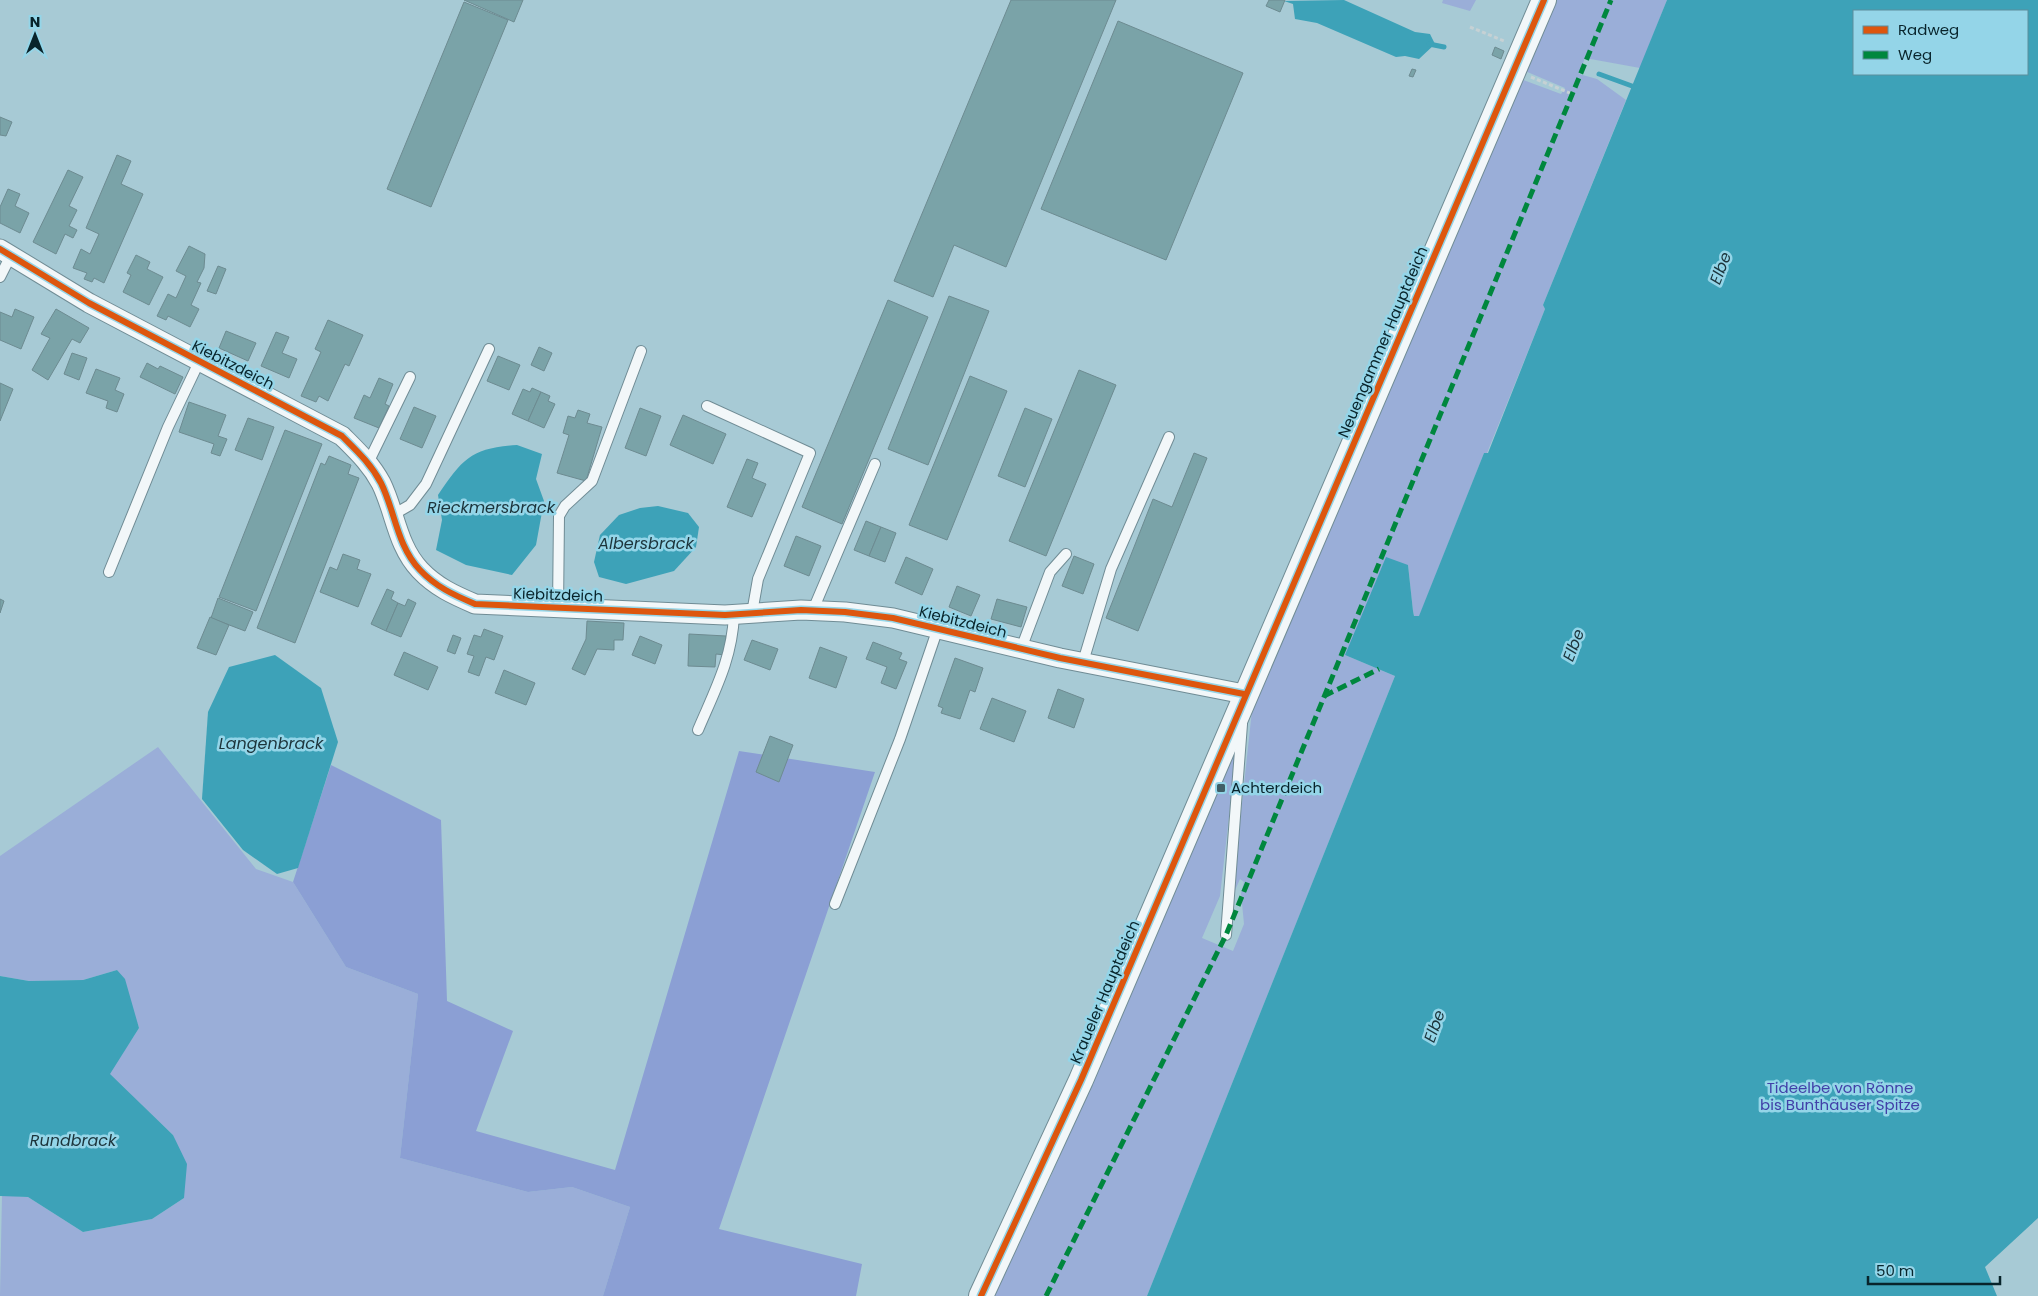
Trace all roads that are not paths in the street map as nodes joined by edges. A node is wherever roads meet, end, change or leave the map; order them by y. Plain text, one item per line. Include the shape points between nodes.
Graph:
1 (1544, 0) edge
2 (6, 252) edge
3 (0, 278) edge
4 (489, 349) dead end
5 (641, 351) dead end
6 (199, 362) junction
7 (410, 377) dead end
8 (707, 406) dead end
9 (1170, 437) dead end
10 (368, 463) junction
11 (875, 464) dead end
12 (391, 516) junction
13 (1066, 554) dead end
14 (110, 572) dead end
15 (558, 608) junction
16 (813, 610) junction
17 (743, 614) junction
18 (938, 628) junction
19 (1021, 648) junction
20 (1083, 662) junction
21 (1244, 695) junction
22 (698, 730) dead end
23 (835, 904) dead end
24 (1226, 935) dead end
25 (981, 1296) edge

1 - 21 street, Neuengammer Hauptdeich
2 - 3 lane
2 - 6 street, Kiebitzdeich via 89,303
4 - 12 lane via 426,484 410,505
5 - 15 lane via 592,481 559,516
6 - 10 street, Kiebitzdeich via 342,436
6 - 14 lane via 168,427
7 - 10 lane
8 - 17 lane via 810,452
9 - 20 lane via 1111,569
10 - 12 street, Kiebitzdeich via 381,484
11 - 16 lane
12 - 15 street, Kiebitzdeich via 419,569 441,589 475,604
13 - 19 lane via 1050,572
15 - 17 street, Kiebitzdeich
16 - 17 street, Kiebitzdeich
16 - 18 street, Kiebitzdeich via 893,618
17 - 22 lane
18 - 19 street, Kiebitzdeich
18 - 23 lane via 900,739
19 - 20 street, Kiebitzdeich
20 - 21 street, Kiebitzdeich
21 - 24 lane
21 - 25 street, Kraueler Hauptdeich via 1081,1080

